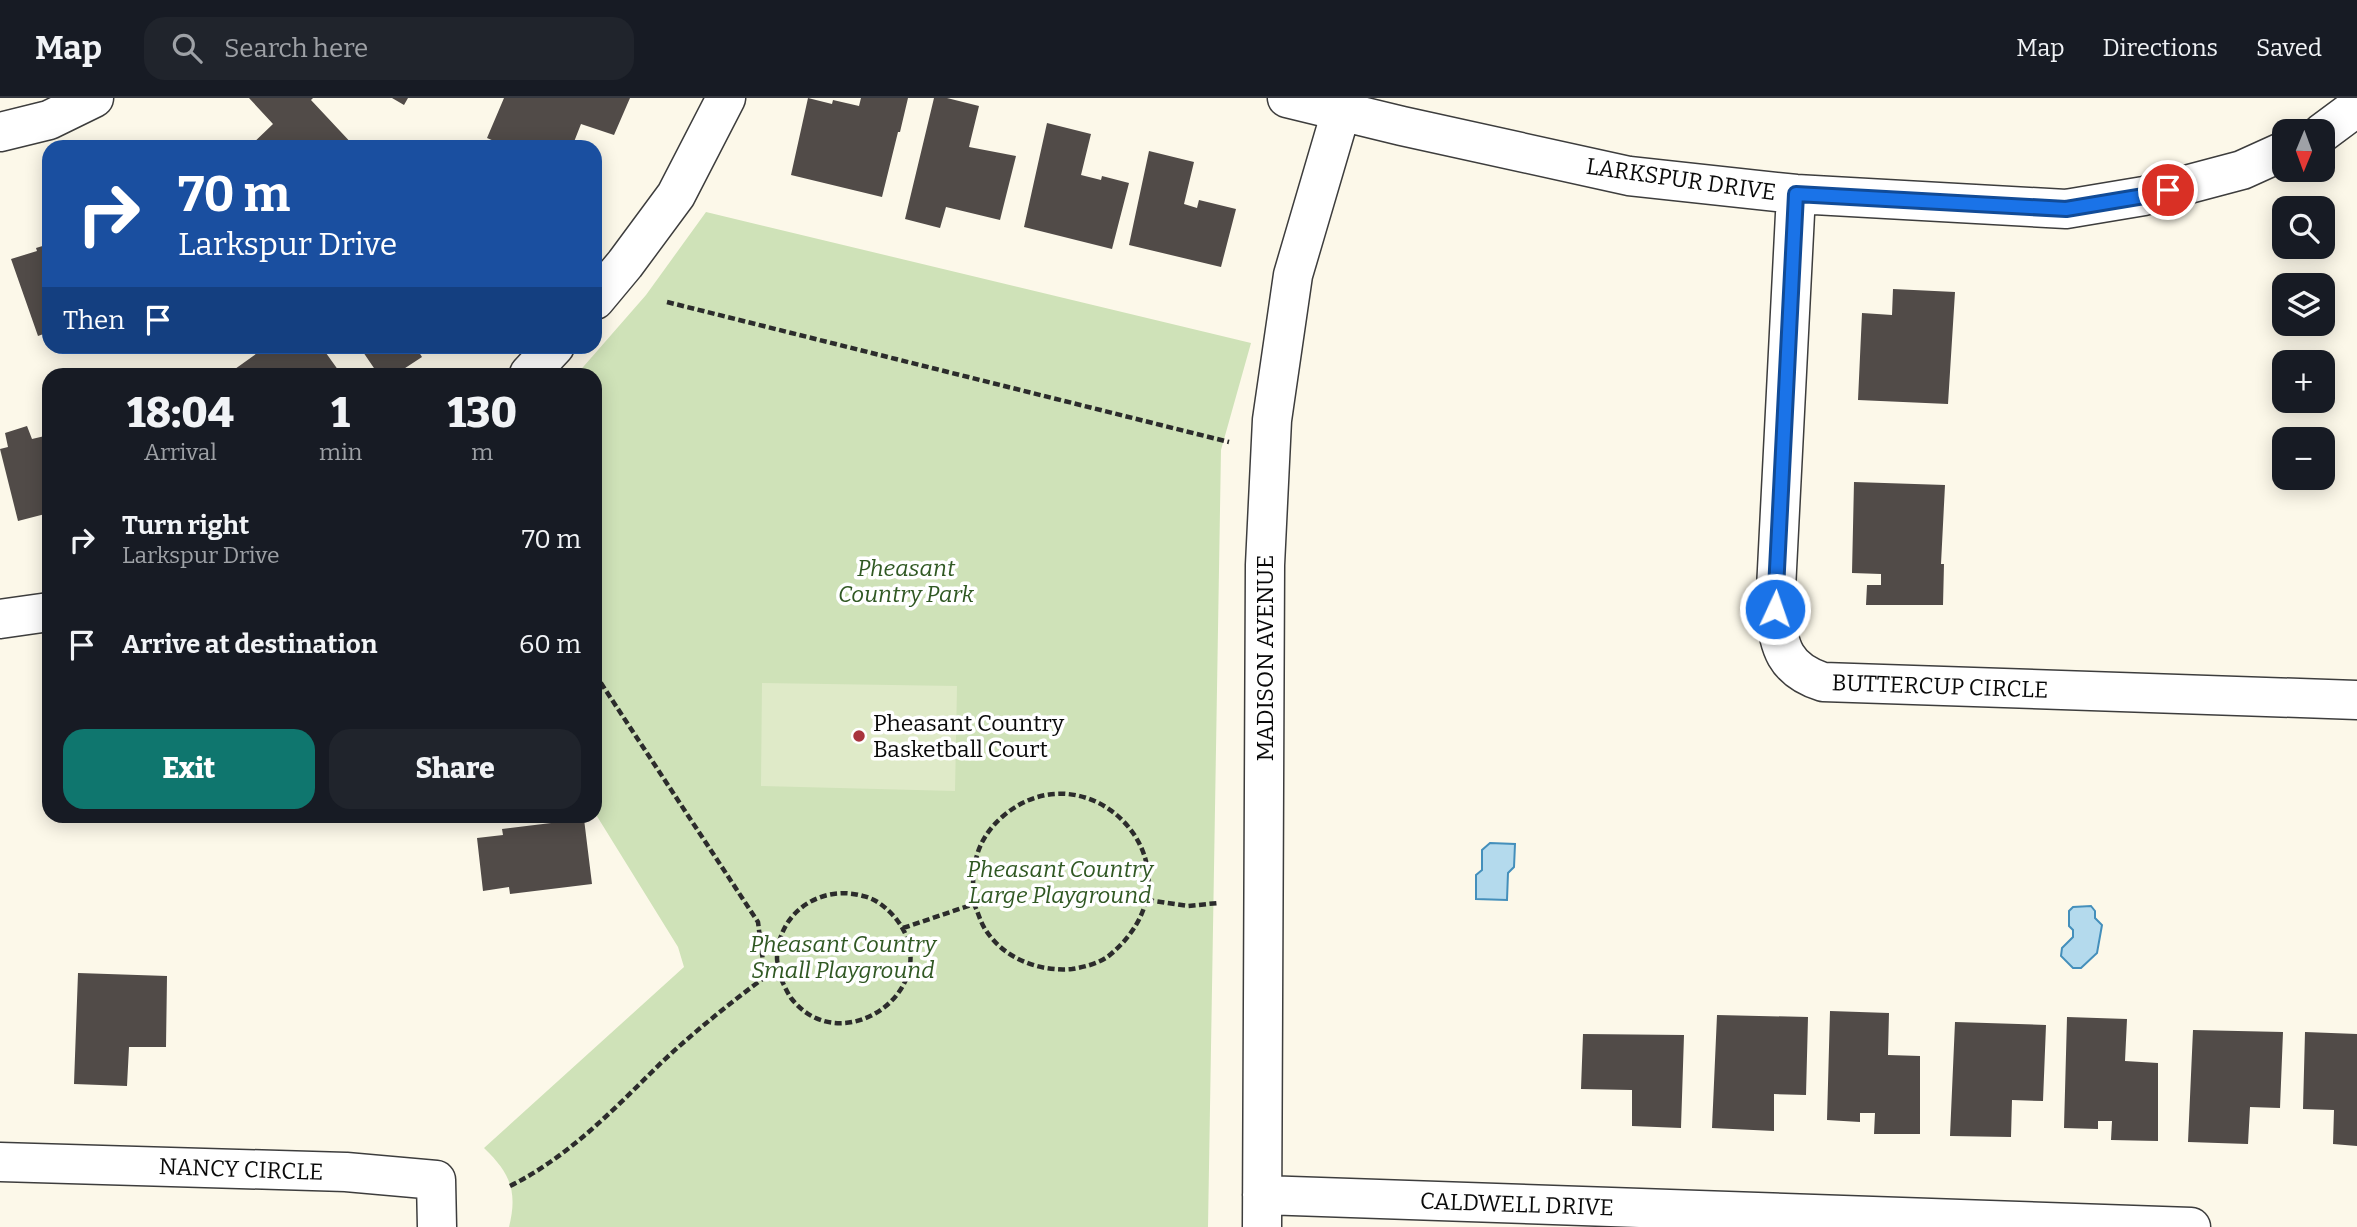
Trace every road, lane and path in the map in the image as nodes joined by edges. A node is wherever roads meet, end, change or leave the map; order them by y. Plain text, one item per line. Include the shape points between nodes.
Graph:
1 (94, 98) edge
2 (726, 98) edge
3 (1287, 98) edge
4 (1343, 105) edge
5 (2357, 107) edge
6 (2335, 123) edge
7 (0, 132) edge
8 (2272, 156) edge
9 (1796, 194) junction
10 (602, 292) edge
11 (667, 302) dead end
12 (548, 354) edge
13 (535, 368) edge
14 (1230, 442) dead end
15 (42, 612) edge
16 (0, 619) edge
17 (602, 685) edge
18 (2357, 700) edge
19 (1146, 900) junction
20 (1218, 903) dead end
21 (974, 904) junction
22 (903, 928) junction
23 (765, 977) junction
24 (781, 979) junction
25 (0, 1162) edge
26 (510, 1186) dead end
27 (1262, 1211) edge
28 (1784, 1220) edge
29 (437, 1227) edge
30 (2191, 1227) edge

1 - 7 street via 49,120
2 - 10 street via 676,195
3 - 4 street, LARKSPUR DRIVE
4 - 9 street, LARKSPUR DRIVE via 1629,176
4 - 27 street, MADISON AVENUE via 1293,275 1272,420 1265,579
5 - 6 street
8 - 9 street, LARKSPUR DRIVE via 2242,170 2144,196 2066,209
9 - 18 street, BUTTERCUP CIRCLE via 1775,609 1784,654 1794,667 1824,682
11 - 14 path
12 - 13 street
15 - 16 street
17 - 23 path via 758,922
19 - 20 path via 1188,906
19 - 21 path via 1131,936 1108,957 1083,967 1055,970 1028,964 1004,950 985,929
19 - 21 path via 1149,879 1143,849 1127,823 1103,804 1074,795 1044,795 1015,806 992,826 978,849 971,877
21 - 22 path
22 - 24 path via 889,909 870,898 848,892 825,894 805,904 789,920 777,959
22 - 24 path via 909,949 908,971 900,992 885,1009 865,1020 839,1023 806,1012 791,998
23 - 24 path
23 - 26 path via 717,1013 574,1145
25 - 29 street, NANCY CIRCLE via 346,1172 436,1180
27 - 28 street, CALDWELL DRIVE
28 - 30 street, CALDWELL DRIVE

